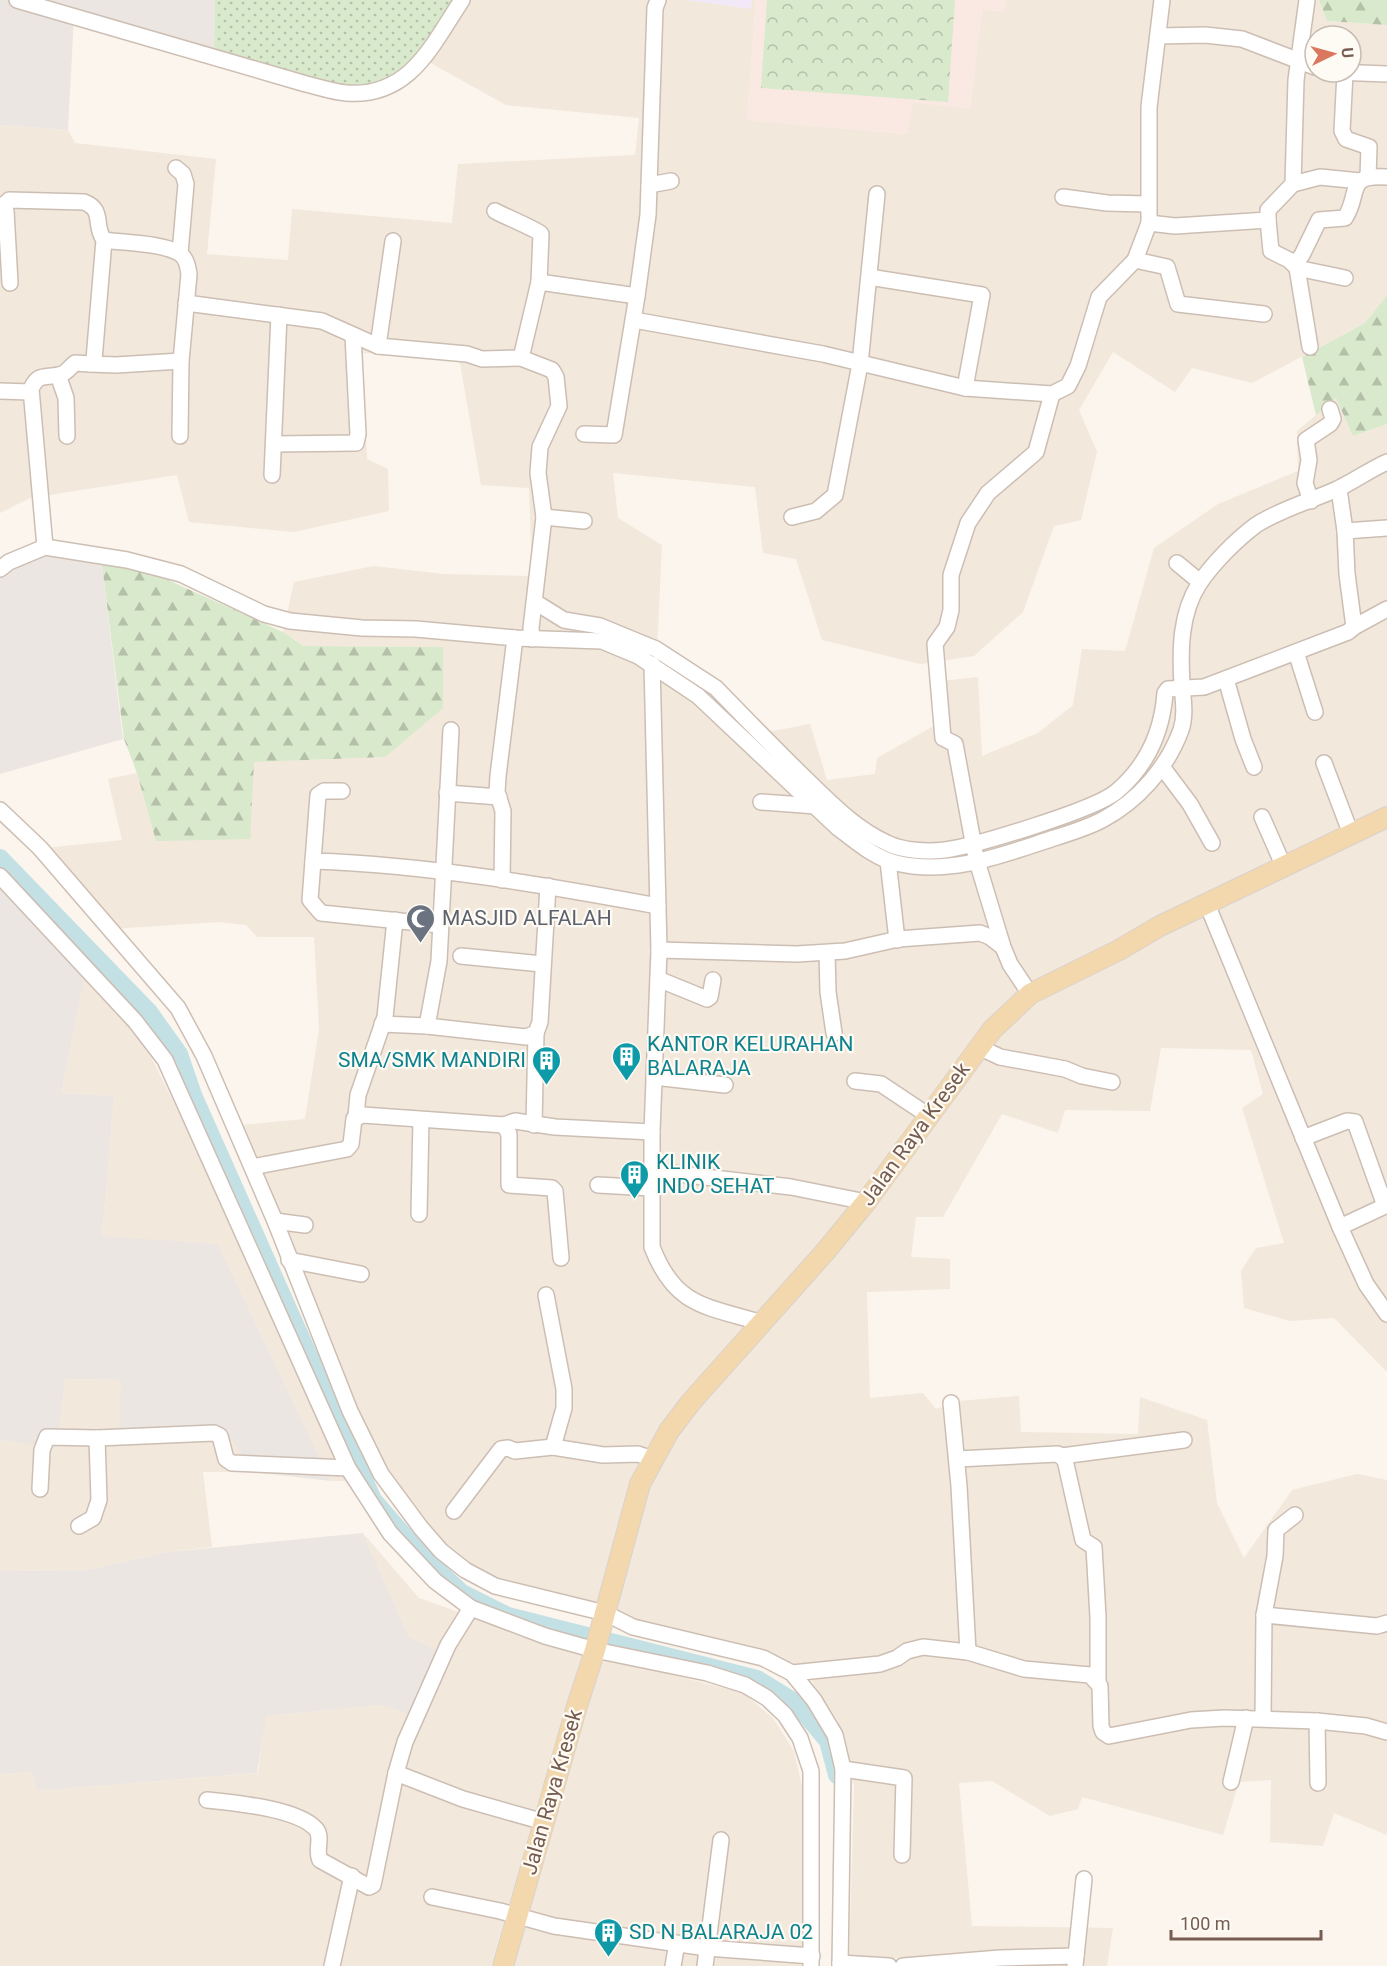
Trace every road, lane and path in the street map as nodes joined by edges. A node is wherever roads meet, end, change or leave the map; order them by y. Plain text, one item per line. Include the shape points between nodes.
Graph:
1 (17, 0) edge
2 (462, 0) edge
3 (658, 0) edge
4 (1162, 0) edge
5 (1307, 0) edge
6 (1158, 36) junction
7 (1300, 62) junction
8 (1303, 63) edge
9 (1363, 73) edge
10 (1387, 74) edge
11 (1344, 84) edge
12 (176, 168) dead end
13 (1387, 177) edge
14 (1364, 179) junction
15 (671, 181) dead end
16 (1293, 183) junction
17 (649, 185) junction
18 (877, 194) dead end
19 (1063, 197) dead end
20 (1147, 204) junction
21 (2, 205) edge
22 (495, 211) dead end
23 (1268, 220) junction
24 (1149, 223) junction
25 (104, 240) junction
26 (393, 241) dead end
27 (180, 253) junction
28 (1135, 260) junction
29 (1296, 266) junction
30 (869, 277) junction
31 (1346, 278) dead end
32 (539, 282) junction
33 (10, 283) dead end
34 (638, 296) junction
35 (186, 303) junction
36 (1264, 314) dead end
37 (279, 315) junction
38 (634, 320) junction
39 (353, 335) junction
40 (378, 346) junction
41 (1310, 347) dead end
42 (521, 358) junction
43 (181, 361) junction
44 (90, 364) junction
45 (860, 364) junction
46 (58, 375) junction
47 (965, 388) junction
48 (0, 392) edge
49 (30, 392) junction
50 (1052, 394) junction
51 (1330, 409) dead end
52 (584, 434) dead end
53 (67, 436) dead end
54 (180, 436) dead end
55 (274, 444) junction
56 (1387, 462) edge
57 (272, 475) dead end
58 (1339, 489) junction
59 (1311, 501) junction
60 (544, 517) junction
61 (792, 517) dead end
62 (584, 520) dead end
63 (1387, 528) edge
64 (1345, 531) junction
65 (45, 541) junction
66 (0, 569) edge
67 (534, 604) junction
68 (1387, 609) edge
69 (1354, 627) junction
70 (532, 634) junction
71 (515, 638) junction
72 (1296, 652) junction
73 (652, 664) junction
74 (1226, 679) junction
75 (1177, 689) junction
76 (1315, 712) dead end
77 (451, 730) dead end
78 (1324, 763) dead end
79 (1254, 767) dead end
80 (1162, 768) junction
81 (342, 791) dead end
82 (447, 793) junction
83 (499, 797) junction
84 (1118, 799) junction
85 (761, 802) dead end
86 (816, 806) junction
87 (0, 810) edge
88 (1262, 817) dead end
89 (1387, 817) edge
90 (842, 821) junction
91 (1351, 834) junction
92 (1212, 843) dead end
93 (975, 853) junction
94 (888, 854) junction
95 (313, 861) junction
96 (1284, 867) junction
97 (443, 872) junction
98 (0, 876) edge
99 (502, 880) junction
100 (548, 886) junction
101 (1207, 904) junction
102 (658, 906) junction
103 (395, 920) junction
104 (440, 925) junction
105 (897, 940) junction
106 (1003, 947) junction
107 (659, 950) junction
108 (827, 953) junction
109 (461, 957) dead end
110 (542, 964) junction
111 (658, 979) junction
112 (713, 980) dead end
113 (1030, 994) junction
114 (382, 1024) junction
115 (427, 1026) junction
116 (536, 1033) junction
117 (834, 1033) dead end
118 (979, 1047) junction
119 (654, 1077) junction
120 (855, 1080) dead end
121 (1112, 1082) dead end
122 (725, 1085) dead end
123 (356, 1116) junction
124 (929, 1116) junction
125 (421, 1120) junction
126 (504, 1125) junction
127 (534, 1125) junction
128 (651, 1132) junction
129 (1303, 1138) junction
130 (252, 1167) junction
131 (653, 1171) junction
132 (598, 1185) dead end
133 (652, 1188) junction
134 (866, 1202) junction
135 (1386, 1209) edge
136 (419, 1215) dead end
137 (275, 1221) junction
138 (305, 1225) dead end
139 (1340, 1227) junction
140 (561, 1258) dead end
141 (289, 1260) junction
142 (362, 1274) dead end
143 (546, 1295) dead end
144 (1384, 1306) edge
145 (762, 1323) junction
146 (951, 1403) dead end
147 (97, 1438) junction
148 (1184, 1440) dead end
149 (554, 1447) junction
150 (1062, 1456) junction
151 (653, 1458) junction
152 (957, 1459) junction
153 (348, 1468) junction
154 (40, 1489) dead end
155 (454, 1511) dead end
156 (1295, 1515) dead end
157 (79, 1526) dead end
158 (471, 1608) junction
159 (1264, 1615) junction
160 (604, 1616) junction
161 (1387, 1623) edge
162 (596, 1648) junction
163 (968, 1652) junction
164 (792, 1673) junction
165 (1098, 1681) junction
166 (1246, 1718) junction
167 (1263, 1718) junction
168 (1317, 1721) junction
169 (1387, 1732) edge
170 (843, 1769) junction
171 (396, 1773) junction
172 (1231, 1782) dead end
173 (1318, 1783) dead end
174 (207, 1800) dead end
175 (544, 1822) junction
176 (721, 1840) dead end
177 (902, 1855) dead end
178 (352, 1876) junction
179 (1084, 1879) dead end
180 (432, 1897) dead end
181 (518, 1916) junction
182 (677, 1943) junction
183 (706, 1948) junction
184 (812, 1961) edge
185 (1076, 1961) edge
186 (1029, 1962) edge
187 (840, 1965) edge
188 (332, 1966) edge
189 (503, 1966) edge
190 (673, 1966) edge
191 (705, 1966) edge
192 (889, 1966) edge
193 (903, 1966) edge

1 - 2 street via 346,93 391,87 411,74
3 - 17 street
4 - 6 street
5 - 7 street
6 - 7 street via 1242,39
6 - 20 street via 1149,107
7 - 8 street
7 - 16 street via 1293,130
9 - 10 street
11 - 14 street via 1342,131 1346,139 1370,147
12 - 27 street via 186,184
13 - 14 street
14 - 16 street via 1320,177
14 - 29 street via 1354,189 1345,218 1319,220
15 - 17 street
16 - 23 street via 1268,210
17 - 34 street
18 - 30 street
19 - 20 street
20 - 24 street
21 - 25 street via 9,200 84,202 97,213 98,231
21 - 33 street via 6,211
22 - 32 street via 541,234
23 - 24 street via 1174,226
23 - 29 street via 1271,251
24 - 28 street
25 - 27 street
25 - 44 street via 94,360
26 - 40 street
27 - 35 street via 189,274
28 - 36 street via 1167,267 1178,304
28 - 50 street via 1099,297 1074,378
29 - 31 street
29 - 41 street
30 - 45 street
30 - 47 street via 982,295
32 - 34 street
32 - 42 street
34 - 38 street
35 - 37 street
35 - 43 street
37 - 39 street via 322,321
37 - 55 street
38 - 45 street
38 - 52 street via 614,435
39 - 40 street
39 - 55 street via 356,444
40 - 42 street via 467,354 482,359
42 - 60 street via 543,364 556,377 559,406 540,447 538,473
43 - 44 street
43 - 54 street
44 - 46 street via 75,363
45 - 47 street
45 - 61 street via 835,495 816,511
46 - 49 street via 35,379
46 - 53 street via 66,398
47 - 50 street
48 - 49 street
49 - 65 street
50 - 93 street via 1036,453 988,493 968,523 951,575 947,627 935,644 943,738 955,744
51 - 59 street via 1330,424 1306,440 1309,460 1305,483
55 - 57 street
56 - 58 street
58 - 59 street
58 - 64 street
59 - 75 street via 1257,525 1218,560 1191,574
60 - 62 street
60 - 67 street
63 - 64 street
64 - 69 street
65 - 66 street
65 - 71 street via 181,574 264,614 290,621
67 - 70 street
67 - 90 street via 564,620 600,626 656,649 700,676 716,688
68 - 69 street
69 - 72 street
70 - 71 street
70 - 73 street via 602,641
71 - 83 street via 502,731
72 - 74 street
72 - 76 street
73 - 86 street via 698,696
73 - 102 street
74 - 75 street via 1204,687
74 - 79 street
75 - 80 street via 1184,706 1181,728
75 - 84 street via 1165,693 1157,740
77 - 82 street
78 - 91 street
80 - 84 street
80 - 92 street via 1190,804
81 - 95 street via 318,795
82 - 83 street
82 - 97 street
83 - 99 street via 503,811
84 - 93 street via 1077,820
85 - 86 street
86 - 90 street
87 - 130 street via 40,848 178,1008 204,1056
88 - 96 street
89 - 91 main road, Jalan Raya Kresek
90 - 94 street
91 - 96 main road, Jalan Raya Kresek
93 - 94 street via 945,850 924,858
93 - 106 street
94 - 105 street
95 - 97 street
95 - 103 street via 310,900 316,910
96 - 101 main road, Jalan Raya Kresek
97 - 99 street
97 - 104 street
98 - 153 street via 135,1021 165,1060
99 - 100 street
100 - 102 street
100 - 110 street
101 - 113 main road, Jalan Raya Kresek
101 - 129 street
102 - 107 street
103 - 104 street
103 - 114 street
104 - 115 street via 439,961
105 - 106 street via 980,933
105 - 108 street
106 - 113 street
107 - 108 street
107 - 111 street
108 - 117 street
109 - 110 street
110 - 116 street via 540,1022
111 - 112 street via 707,999
111 - 119 street
113 - 118 main road, Jalan Raya Kresek
114 - 115 street
114 - 123 street via 358,1095
115 - 116 street via 526,1037
116 - 127 street
118 - 121 street via 1000,1057
118 - 124 main road, Jalan Raya Kresek
119 - 122 street
119 - 128 street
120 - 124 street via 881,1084
123 - 125 street
123 - 130 street via 347,1149
124 - 134 main road, Jalan Raya Kresek
125 - 126 street
125 - 136 street
126 - 127 street via 515,1121
126 - 140 street via 509,1134 510,1186 555,1191
127 - 128 street
128 - 131 street
129 - 135 street via 1347,1121 1354,1122
129 - 139 street
130 - 137 street
131 - 133 street
131 - 134 street via 790,1187
132 - 133 street
133 - 145 street via 652,1247 658,1264 675,1288 687,1299
134 - 145 main road, Jalan Raya Kresek
135 - 139 street
137 - 138 street
137 - 141 street
139 - 144 street
141 - 142 street
141 - 160 street via 350,1410 381,1474 420,1528 457,1564 495,1586
143 - 149 street via 564,1389 564,1408
145 - 151 main road, Jalan Raya Kresek via 691,1402
146 - 152 street
147 - 153 street via 214,1433 220,1436 226,1459 232,1463
147 - 154 street via 47,1437 42,1450
147 - 157 street via 99,1500 93,1518
148 - 150 street
149 - 151 street
149 - 155 street via 515,1451 504,1448
150 - 152 street
150 - 165 street via 1083,1540 1094,1547
151 - 160 main road, Jalan Raya Kresek via 640,1484
152 - 163 street
153 - 158 street via 390,1533 435,1581
156 - 159 street via 1276,1530
158 - 162 street via 546,1636
158 - 171 street via 448,1645 405,1742
159 - 161 street via 1377,1626
159 - 167 street
160 - 162 main road, Jalan Raya Kresek
160 - 164 street via 633,1627 753,1655
162 - 175 main road, Jalan Raya Kresek
162 - 184 street via 745,1685 785,1715 800,1738 811,1772
163 - 164 street via 923,1647 880,1664
163 - 165 street via 1024,1669 1090,1675
164 - 170 street via 836,1735
165 - 166 street via 1101,1726 1109,1736 1191,1720
166 - 167 street
166 - 172 street
167 - 168 street
168 - 169 street
168 - 173 street
170 - 177 street via 904,1778
170 - 187 street
171 - 175 street via 463,1799
171 - 178 street via 375,1881 369,1887
174 - 178 street via 279,1811 316,1828 321,1860
175 - 181 main road, Jalan Raya Kresek
176 - 183 street
178 - 188 street
179 - 185 street
180 - 181 street
181 - 182 street via 554,1926
181 - 189 main road, Jalan Raya Kresek
182 - 183 street
182 - 190 street
183 - 184 street
183 - 191 street
185 - 186 street
186 - 193 street via 1000,1958
187 - 192 street

